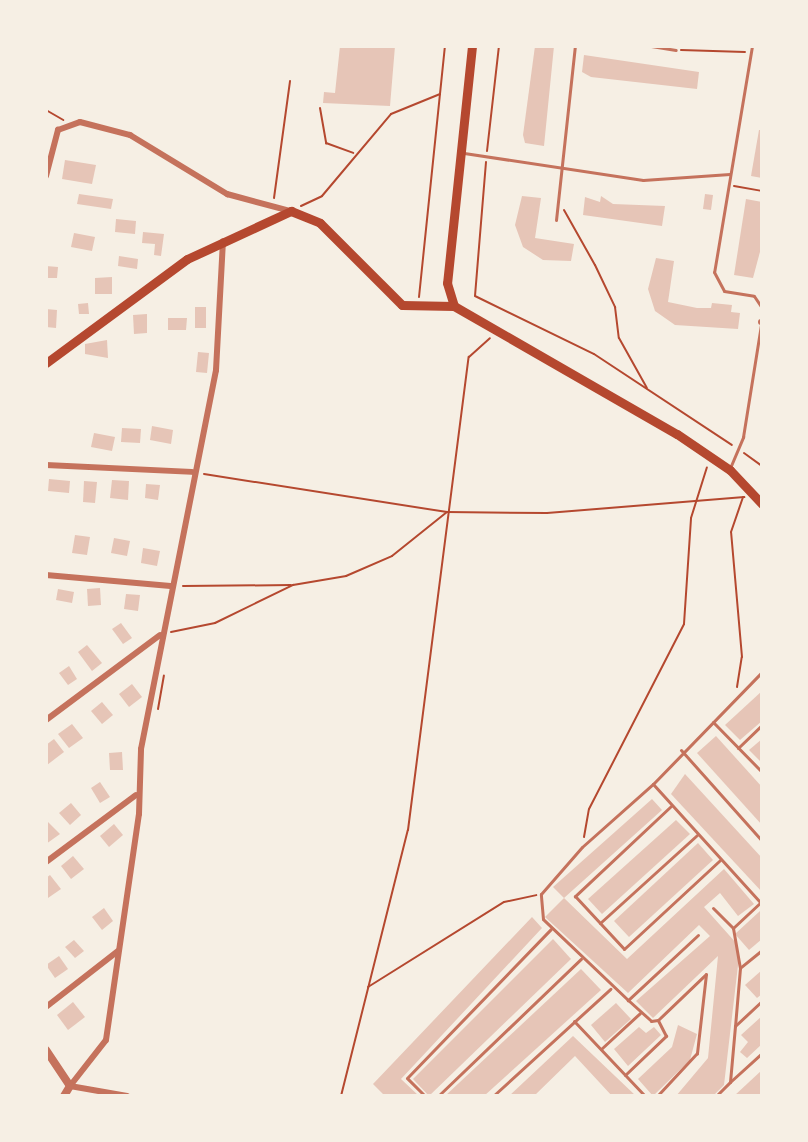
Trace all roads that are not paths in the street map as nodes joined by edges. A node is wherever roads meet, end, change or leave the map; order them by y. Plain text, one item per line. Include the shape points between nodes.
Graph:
1 (472, 46) edge
2 (574, 46) edge
3 (651, 46) edge
4 (752, 46) edge
5 (676, 50) road end
6 (48, 152) edge
7 (460, 152) junction
8 (561, 169) junction
9 (730, 174) junction
10 (46, 177) edge
11 (291, 211) junction
12 (556, 220) dead end
13 (223, 241) junction
14 (454, 306) junction
15 (762, 308) edge
16 (761, 321) edge
17 (46, 363) edge
18 (46, 465) edge
19 (730, 470) junction
20 (192, 472) junction
21 (762, 504) edge
22 (46, 575) edge
23 (171, 586) junction
24 (160, 635) junction
25 (762, 672) edge
26 (46, 720) edge
27 (713, 722) junction
28 (762, 725) edge
29 (738, 748) junction
30 (681, 750) junction
31 (762, 772) edge
32 (653, 784) junction
33 (136, 795) junction
34 (671, 806) junction
35 (697, 835) junction
36 (762, 841) edge
37 (720, 860) junction
38 (46, 862) edge
39 (761, 903) edge
40 (713, 908) dead end
41 (600, 923) junction
42 (733, 928) junction
43 (551, 929) junction
44 (698, 935) dead end
45 (762, 950) edge
46 (118, 951) junction
47 (581, 959) junction
48 (740, 968) junction
49 (610, 988) junction
50 (628, 1000) junction
51 (762, 1002) edge
52 (46, 1007) edge
53 (640, 1013) junction
54 (658, 1020) junction
55 (574, 1021) junction
56 (735, 1026) junction
57 (601, 1049) junction
58 (46, 1050) edge
59 (762, 1053) edge
60 (626, 1075) junction
61 (730, 1082) junction
62 (70, 1086) junction
63 (64, 1095) edge
64 (127, 1095) edge
65 (425, 1095) edge
66 (438, 1095) edge
67 (493, 1095) edge
68 (645, 1095) edge
69 (657, 1095) edge
70 (717, 1095) edge

1 - 7 main road
2 - 8 lane
3 - 5 lane
4 - 9 lane
6 - 10 street
6 - 11 street via 58,130 68,123 130,135 227,194
7 - 8 lane
7 - 14 main road via 447,283
8 - 9 lane via 666,181
8 - 12 lane
9 - 15 lane via 717,283 724,291 754,296
11 - 13 main road
11 - 14 main road via 320,223 390,298 418,309
13 - 17 main road via 166,273
13 - 20 street via 216,370
14 - 19 main road via 617,396
16 - 19 lane via 738,449
18 - 20 street
19 - 21 main road via 747,495
20 - 23 street
22 - 23 street
23 - 24 street
24 - 26 street
24 - 33 street
25 - 27 lane
27 - 29 lane
27 - 30 lane
28 - 29 lane
29 - 31 lane
30 - 32 lane
30 - 36 lane
32 - 34 lane
32 - 43 lane via 582,847 541,894 543,919
33 - 38 street
33 - 46 street via 138,814
34 - 35 lane
34 - 41 lane via 575,896
35 - 37 lane
35 - 41 lane
37 - 39 lane
37 - 41 lane via 624,949
39 - 42 lane
40 - 42 lane
42 - 48 lane
43 - 47 lane
43 - 65 lane via 407,1078
44 - 50 lane
45 - 48 lane
46 - 52 street
46 - 62 street via 106,1040
47 - 49 lane
47 - 66 lane
48 - 56 lane
49 - 50 lane
49 - 55 lane
50 - 53 lane
51 - 56 lane
53 - 54 lane
53 - 57 lane
54 - 60 lane via 666,1036
54 - 69 lane via 706,974 697,1053
55 - 57 lane
55 - 67 lane
56 - 61 lane
57 - 60 lane
58 - 62 street
59 - 61 lane
60 - 68 lane
61 - 70 lane
62 - 63 street
62 - 64 street

